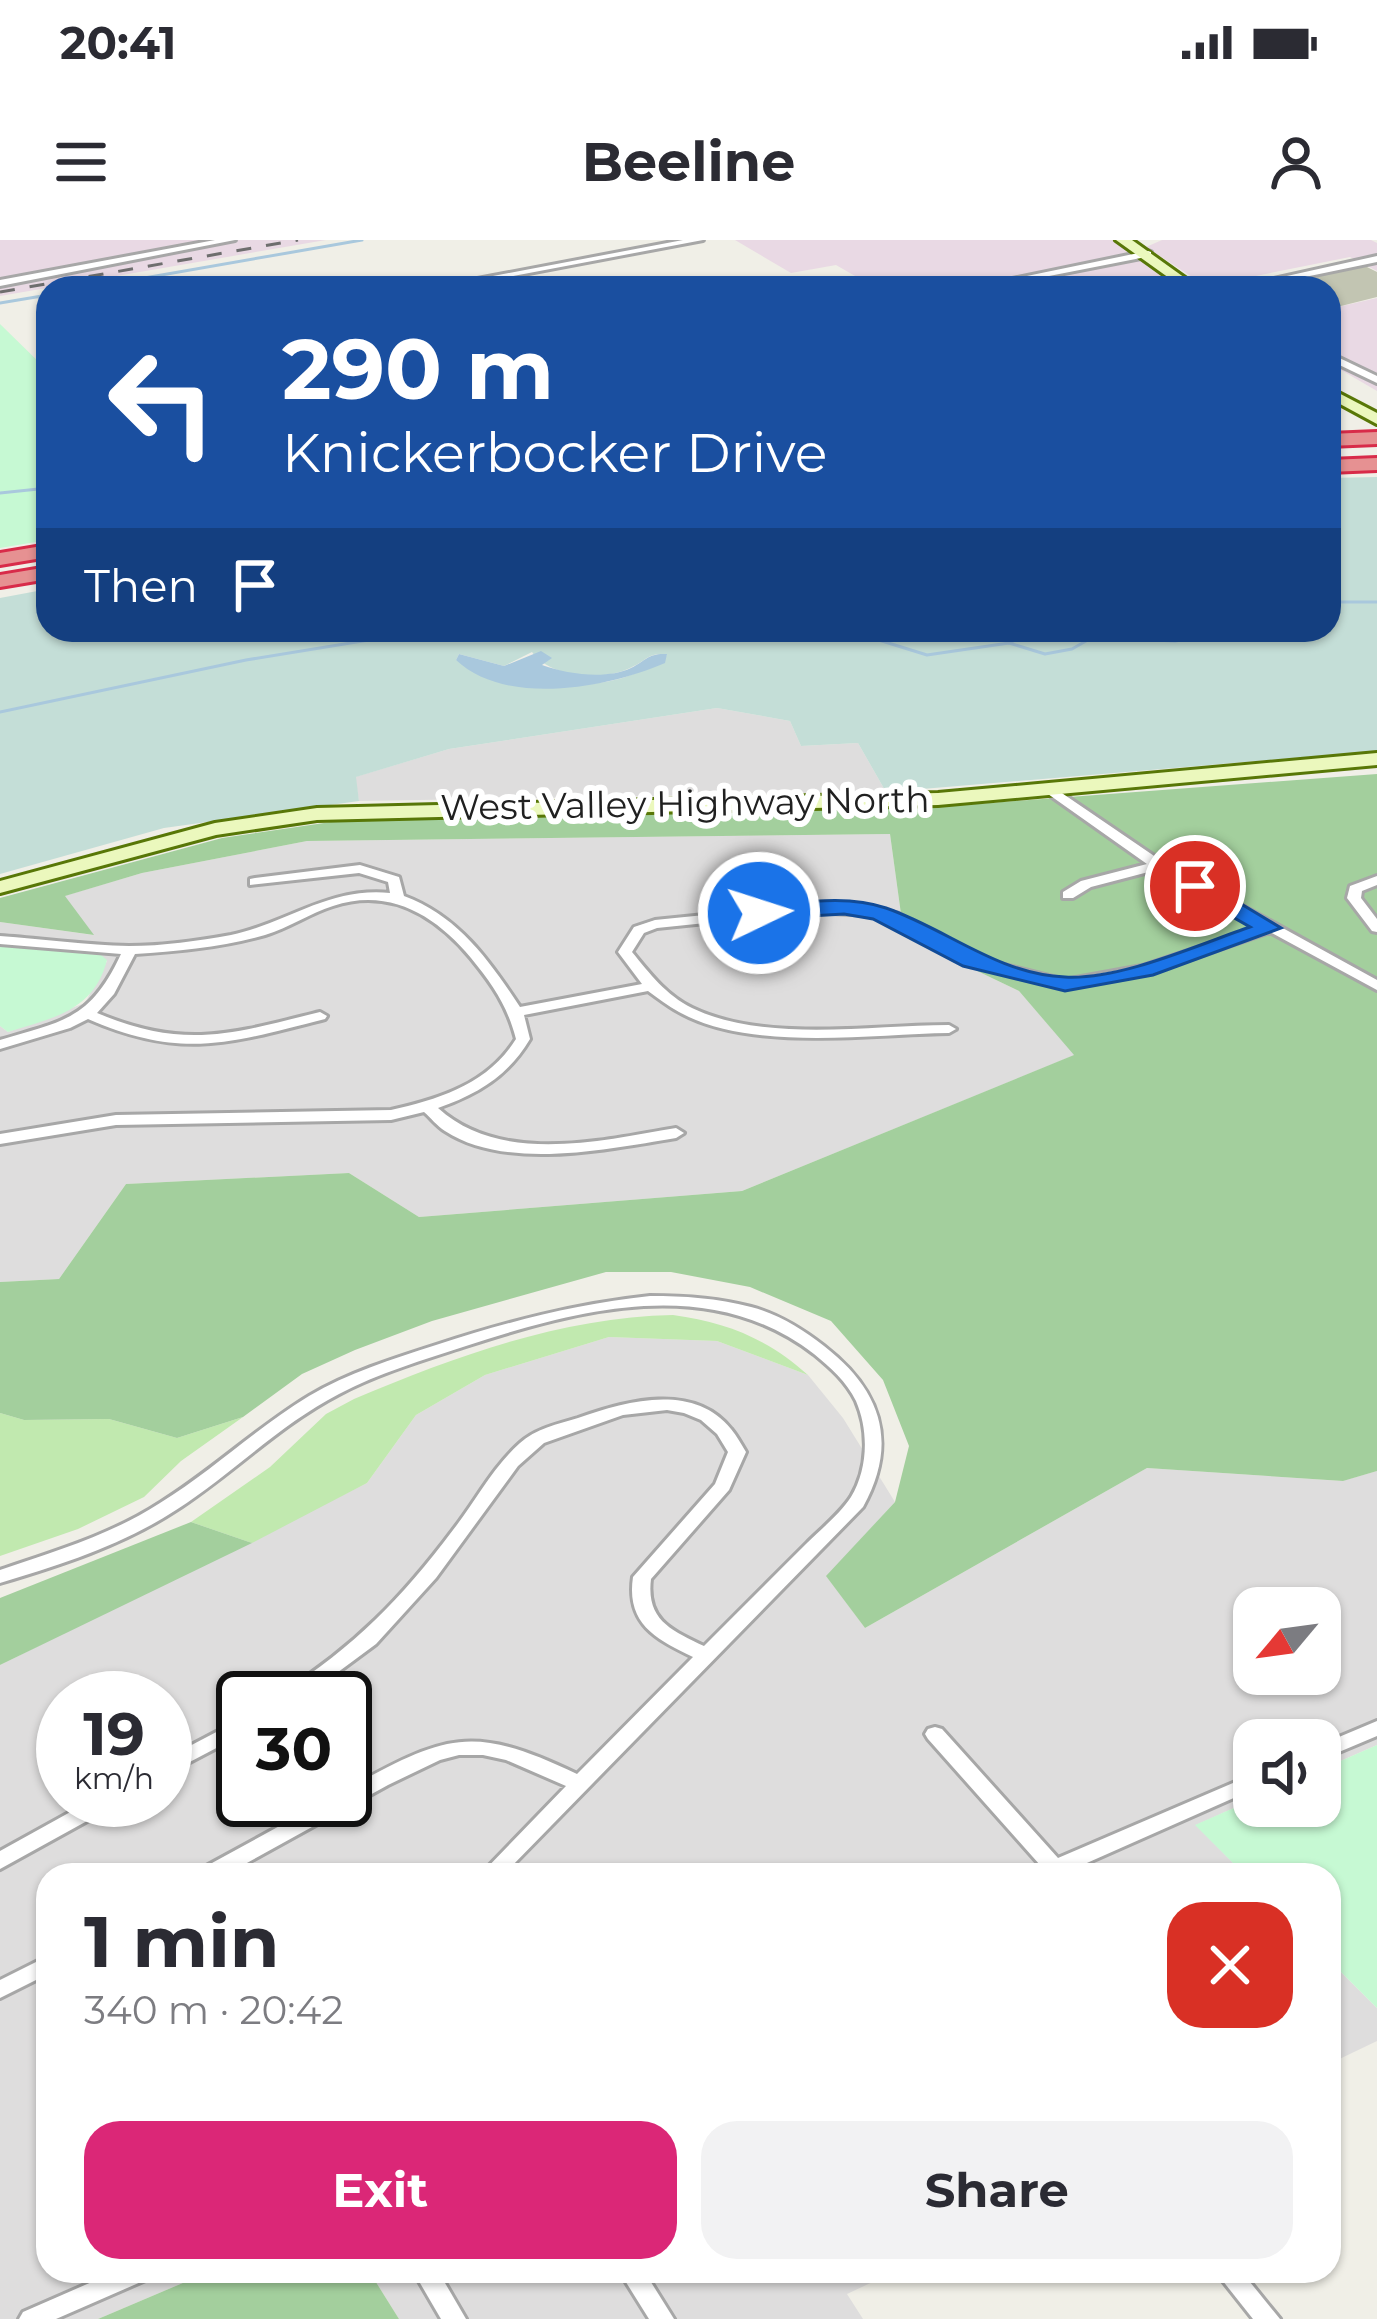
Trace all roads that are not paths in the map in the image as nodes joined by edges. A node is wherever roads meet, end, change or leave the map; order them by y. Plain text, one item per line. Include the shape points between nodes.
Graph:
1 (230, 240) edge
2 (698, 240) edge
3 (1123, 240) edge
4 (1148, 254) junction
5 (1377, 259) edge
6 (36, 276) edge
7 (37, 276) edge
8 (501, 276) edge
9 (1035, 276) edge
10 (1176, 276) edge
11 (1296, 276) edge
12 (0, 283) edge
13 (1341, 362) edge
14 (1377, 380) edge
15 (1341, 399) edge
16 (1377, 419) edge
17 (1377, 440) edge
18 (1341, 442) edge
19 (1377, 467) edge
20 (1341, 468) edge
21 (36, 553) edge
22 (0, 560) edge
23 (36, 575) edge
24 (0, 581) edge
25 (1377, 759) edge
26 (1053, 791) junction
27 (1158, 865) junction
28 (255, 882) dead end
29 (1370, 882) edge
30 (0, 887) edge
31 (1067, 895) dead end
32 (398, 896) junction
33 (1269, 928) junction
34 (1377, 928) edge
35 (0, 940) edge
36 (130, 950) junction
37 (647, 986) junction
38 (1377, 986) edge
39 (516, 1012) junction
40 (90, 1015) junction
41 (320, 1016) dead end
42 (949, 1029) dead end
43 (0, 1045) edge
44 (428, 1107) junction
45 (676, 1133) dead end
46 (0, 1139) edge
47 (0, 1577) edge
48 (705, 1655) junction
49 (330, 1671) edge
50 (1377, 1728) edge
51 (934, 1734) dead end
52 (1341, 1744) edge
53 (578, 1783) junction
54 (372, 1786) edge
55 (1233, 1790) edge
56 (61, 1827) edge
57 (296, 1827) edge
58 (0, 1861) edge
59 (230, 1863) edge
60 (501, 1863) edge
61 (1039, 1863) edge
62 (1064, 1863) edge
63 (36, 1970) edge
64 (0, 1990) edge
65 (114, 2283) edge
66 (432, 2283) edge
67 (639, 2283) edge
68 (1237, 2283) edge
69 (31, 2319) edge
70 (454, 2319) edge
71 (662, 2319) edge
72 (1268, 2319) edge

1 - 7 street
2 - 8 street
3 - 4 main road
4 - 9 street
4 - 10 main road
5 - 11 street
6 - 12 street
13 - 14 street
15 - 16 main road
17 - 18 highway
19 - 20 highway
21 - 22 highway
23 - 24 highway
25 - 26 main road, West Valley Highway North
26 - 27 street
26 - 30 main road, West Valley Highway North via 317,814 215,829
27 - 31 street
27 - 33 street
28 - 32 street via 368,869 394,880
29 - 34 street via 1355,889 1356,907
32 - 36 street via 336,900 230,939
32 - 39 street via 426,907 480,955
33 - 37 street via 1145,970 1065,984 971,961 871,911 676,920 628,940 625,952
33 - 38 street
35 - 36 street
36 - 40 street via 112,992
37 - 39 street
37 - 42 street via 728,1028
39 - 44 street via 524,1039 513,1057 495,1075
40 - 41 street via 170,1043
40 - 43 street
44 - 45 street via 460,1137 496,1145 610,1144
44 - 46 street via 116,1120
47 - 48 street via 138,1524 355,1379 577,1307 686,1301 752,1315 808,1340 849,1376 876,1434 871,1479 857,1503
48 - 49 street via 662,1634 638,1594 642,1577 723,1486 737,1452 720,1424 653,1403 525,1447 403,1612
48 - 53 street
50 - 52 street
51 - 61 street
53 - 54 street via 520,1754 477,1744 433,1753
53 - 60 street
55 - 62 street
56 - 58 street
57 - 59 street
63 - 64 street
65 - 69 street
66 - 70 street
67 - 71 street
68 - 72 street

